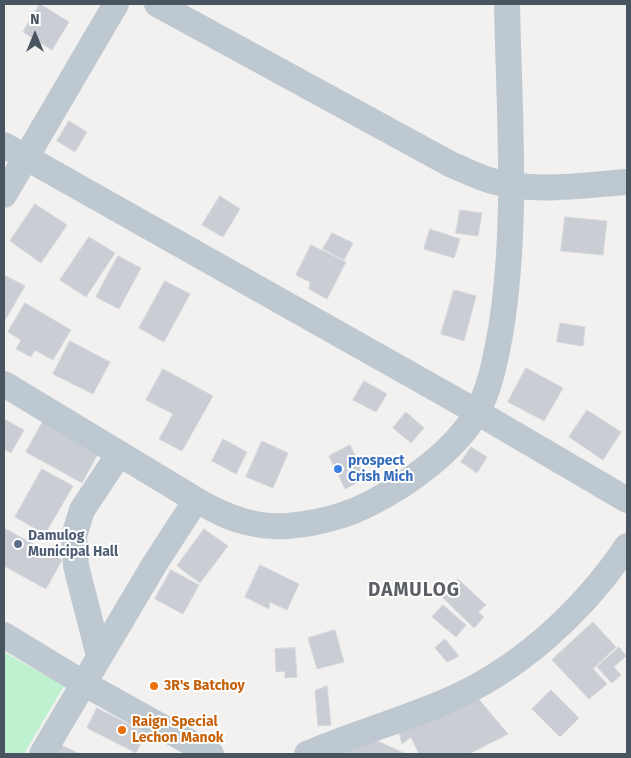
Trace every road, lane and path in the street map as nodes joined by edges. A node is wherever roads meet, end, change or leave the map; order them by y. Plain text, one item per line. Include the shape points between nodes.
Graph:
1 (116, 4) edge
2 (157, 4) edge
3 (506, 4) edge
4 (4, 145) edge
5 (26, 158) junction
6 (627, 182) edge
7 (511, 184) junction
8 (4, 195) edge
9 (4, 384) edge
10 (477, 412) junction
11 (119, 454) junction
12 (196, 500) junction
13 (627, 500) edge
14 (627, 546) edge
15 (4, 635) edge
16 (99, 656) junction
17 (83, 683) junction
18 (42, 754) edge
19 (211, 754) edge
20 (307, 754) edge

1 - 5 street
2 - 7 street via 452,165
3 - 7 street
4 - 5 street
5 - 8 street
5 - 10 street
6 - 7 street via 555,187
7 - 10 street via 505,304 489,382
9 - 11 street
10 - 12 street via 456,441 425,468 391,493 360,509 320,521 287,526 253,524 224,515
10 - 13 street
11 - 12 street
11 - 16 street via 82,510 74,536 76,566
12 - 16 street
14 - 20 street via 581,604 541,642 496,676 444,702
15 - 17 street
16 - 17 street
17 - 18 street
17 - 19 street

